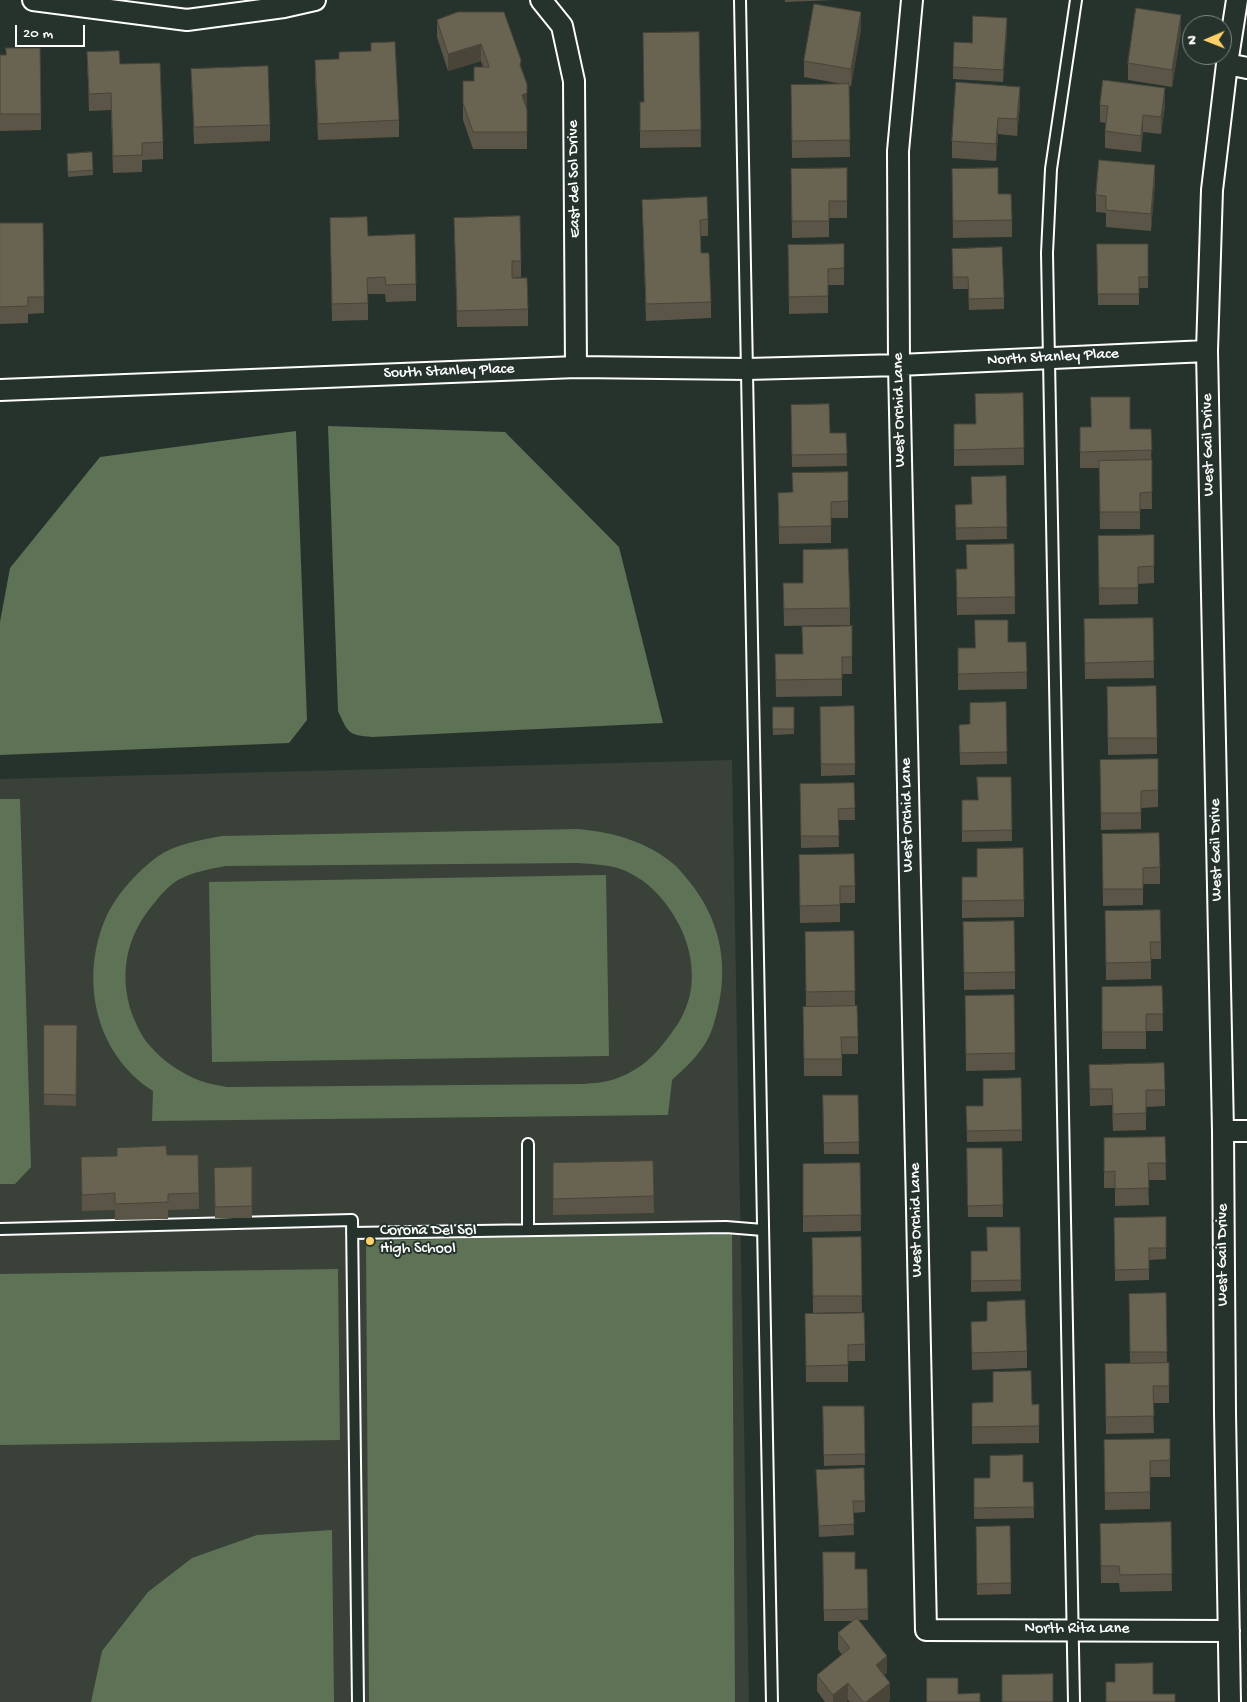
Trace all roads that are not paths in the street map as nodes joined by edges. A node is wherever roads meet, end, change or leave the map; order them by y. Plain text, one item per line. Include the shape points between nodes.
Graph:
1 (33, 0) edge
2 (315, 0) edge
3 (541, 0) edge
4 (740, 0) edge
5 (912, 0) edge
6 (1076, 0) edge
7 (1237, 0) edge
8 (1232, 32) edge
9 (1227, 65) edge
10 (1232, 65) edge
11 (1247, 68) edge
12 (1207, 351) junction
13 (1048, 358) junction
14 (899, 365) junction
15 (576, 367) junction
16 (746, 369) junction
17 (0, 390) edge
18 (1223, 1131) junction
19 (1247, 1131) edge
20 (528, 1144) dead end
21 (0, 1229) edge
22 (528, 1230) junction
23 (763, 1230) junction
24 (352, 1234) junction
25 (926, 1630) joint
26 (1074, 1630) junction
27 (1229, 1631) junction
28 (358, 1702) edge
29 (772, 1702) edge
30 (1074, 1702) edge
31 (1230, 1702) edge

1 - 2 street via 187,20
3 - 15 street, East del Sol Drive via 562,26 574,81
4 - 16 lane
5 - 14 street, West Orchid Lane via 898,150
6 - 13 lane via 1051,169 1047,253
7 - 8 street, West Gail Drive
9 - 12 street, West Gail Drive via 1212,190
10 - 11 street
12 - 13 street, North Stanley Place
12 - 18 street, West Gail Drive
13 - 14 street, North Stanley Place
13 - 26 lane
14 - 16 street, South Stanley Place
14 - 25 street, West Orchid Lane
15 - 16 street, South Stanley Place
15 - 17 street, South Stanley Place
16 - 23 lane
18 - 19 street
18 - 27 street, West Gail Drive
20 - 22 lane
21 - 24 lane via 352,1220
22 - 23 lane via 726,1227
22 - 24 lane
23 - 29 lane
24 - 28 lane
25 - 26 street, North Rita Lane
26 - 27 street, North Rita Lane
26 - 30 lane
27 - 31 street, West Gail Drive

